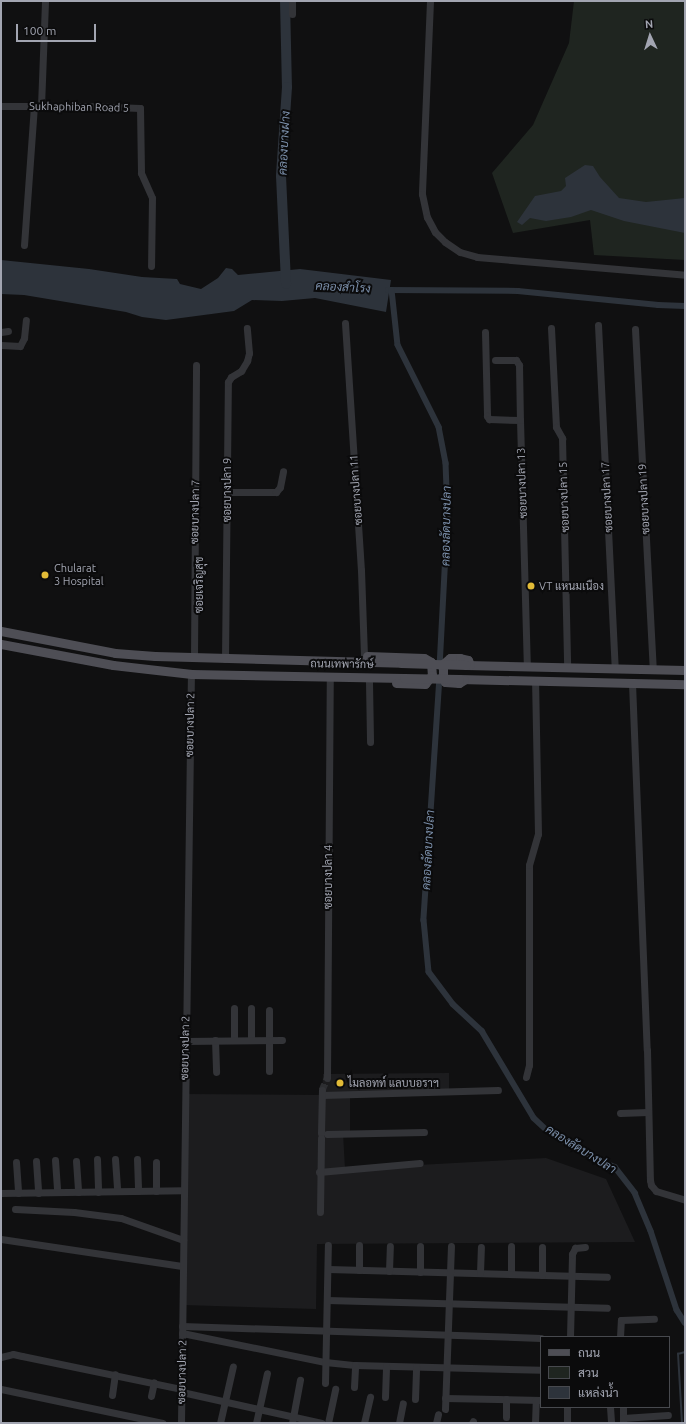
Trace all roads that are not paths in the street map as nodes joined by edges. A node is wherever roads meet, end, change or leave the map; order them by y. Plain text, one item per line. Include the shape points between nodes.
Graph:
1 (44, 1) edge
2 (292, 1) edge
3 (430, 1) edge
4 (292, 14) dead end
5 (1, 106) edge
6 (38, 106) junction
7 (24, 245) dead end
8 (152, 266) dead end
9 (685, 275) edge
10 (26, 320) dead end
11 (345, 323) dead end
12 (598, 325) dead end
13 (247, 328) dead end
14 (552, 328) dead end
15 (635, 329) dead end
16 (485, 332) dead end
17 (1, 345) edge
18 (495, 360) dead end
19 (199, 366) dead end
20 (520, 420) junction
21 (283, 472) dead end
22 (227, 492) junction
23 (1, 631) edge
24 (1, 644) edge
25 (364, 656) junction
26 (196, 659) junction
27 (225, 659) junction
28 (328, 661) junction
29 (468, 665) junction
30 (527, 666) junction
31 (568, 667) junction
32 (615, 668) junction
33 (653, 669) junction
34 (685, 670) edge
35 (191, 674) junction
36 (332, 676) junction
37 (461, 679) junction
38 (535, 680) junction
39 (369, 682) junction
40 (632, 683) junction
41 (685, 684) edge
42 (370, 742) dead end
43 (234, 1008) dead end
44 (251, 1008) dead end
45 (269, 1010) dead end
46 (216, 1040) junction
47 (234, 1040) junction
48 (251, 1040) junction
49 (269, 1040) junction
50 (282, 1040) dead end
51 (185, 1041) junction
52 (269, 1071) dead end
53 (216, 1072) dead end
54 (526, 1077) dead end
55 (327, 1078) tunnel mouth
56 (498, 1090) dead end
57 (648, 1112) junction
58 (620, 1113) dead end
59 (424, 1132) dead end
60 (323, 1135) junction
61 (137, 1158) dead end
62 (97, 1159) dead end
63 (115, 1159) dead end
64 (55, 1160) dead end
65 (76, 1160) dead end
66 (36, 1161) dead end
67 (16, 1162) dead end
68 (156, 1162) dead end
69 (420, 1163) dead end
70 (319, 1172) junction
71 (183, 1190) junction
72 (138, 1191) junction
73 (156, 1191) junction
74 (38, 1192) junction
75 (57, 1192) junction
76 (78, 1192) junction
77 (98, 1192) junction
78 (117, 1192) junction
79 (1, 1193) edge
80 (18, 1193) junction
81 (685, 1200) edge
82 (15, 1209) dead end
83 (320, 1212) dead end
84 (1, 1239) edge
85 (183, 1240) junction
86 (328, 1245) dead end
87 (359, 1245) dead end
88 (390, 1246) dead end
89 (420, 1246) dead end
90 (451, 1246) dead end
91 (511, 1246) dead end
92 (481, 1247) dead end
93 (542, 1247) dead end
94 (584, 1248) dead end
95 (182, 1266) junction
96 (328, 1269) junction
97 (359, 1270) junction
98 (389, 1271) junction
99 (420, 1272) junction
100 (450, 1272) junction
101 (480, 1273) junction
102 (511, 1274) junction
103 (542, 1275) junction
104 (572, 1276) junction
105 (607, 1277) dead end
106 (327, 1300) junction
107 (449, 1303) junction
108 (571, 1307) junction
109 (607, 1308) dead end
110 (654, 1319) dead end
111 (201, 1327) junction
112 (182, 1330) junction
113 (327, 1332) junction
114 (448, 1335) junction
115 (570, 1336) edge
116 (620, 1336) edge
117 (200, 1337) junction
118 (540, 1338) edge
119 (1, 1357) edge
120 (325, 1362) junction
121 (355, 1365) junction
122 (232, 1366) dead end
123 (386, 1366) junction
124 (416, 1367) junction
125 (446, 1367) junction
126 (540, 1370) edge
127 (267, 1373) dead end
128 (115, 1374) junction
129 (300, 1380) dead end
130 (154, 1382) junction
131 (325, 1383) dead end
132 (354, 1387) dead end
133 (1, 1389) edge
134 (335, 1389) dead end
135 (181, 1390) junction
136 (112, 1395) dead end
137 (151, 1396) dead end
138 (370, 1397) dead end
139 (385, 1397) dead end
140 (445, 1398) junction
141 (415, 1399) dead end
142 (506, 1399) junction
143 (538, 1400) edge
144 (225, 1402) junction
145 (403, 1403) dead end
146 (567, 1408) edge
147 (610, 1408) edge
148 (623, 1408) edge
149 (259, 1409) junction
150 (444, 1409) dead end
151 (438, 1414) dead end
152 (668, 1416) dead end
153 (506, 1417) dead end
154 (293, 1420) edge
155 (623, 1421) edge
156 (162, 1423) edge
157 (181, 1423) edge
158 (220, 1423) edge
159 (256, 1423) edge
160 (322, 1423) edge
161 (328, 1423) edge
162 (364, 1423) edge
163 (399, 1423) edge
164 (436, 1423) edge
165 (535, 1423) edge
166 (567, 1423) edge
167 (611, 1423) edge

1 - 6 street
2 - 4 street
3 - 9 street via 422,194 424,209 435,232 460,252 477,257
5 - 6 street, Sukhaphiban Road 5
6 - 7 street
6 - 8 street, Sukhaphiban Road 5 via 140,108 141,172 152,198
10 - 17 street via 24,338 20,346
11 - 25 street, ซอยบางปลา 11 via 362,570
12 - 32 street, ซอยบางปลา 17
13 - 22 street, ซอยบางปลา 9 via 247,361 241,371 228,382
14 - 31 street, ซอยบางปลา 15 via 556,427 562,438
15 - 33 street, ซอยบางปลา 19
16 - 20 street via 487,416 489,419
18 - 20 street, ซอยบางปลา 13 via 516,360 519,365
19 - 26 street, ซอยบางปลา 7
20 - 30 street, ซอยบางปลา 13
21 - 22 street via 280,487 276,492
22 - 27 street, ซอยบางปลา 9
23 - 26 main road, ถนนเทพารักษ์ via 115,653
24 - 35 main road, ถนนเทพารักษ์ via 113,665
25 - 28 main road
25 - 39 main road via 424,658 429,659 432,666 431,678 425,684
26 - 27 main road, ถนนเทพารักษ์
27 - 28 main road, ถนนเทพารักษ์
28 - 29 main road, ถนนเทพารักษ์, bridge
29 - 30 main road, ถนนเทพารักษ์
29 - 37 main road via 468,660 460,658 450,658 443,664 445,682 458,684
30 - 31 main road, ถนนเทพารักษ์
31 - 32 main road, ถนนเทพารักษ์
32 - 33 main road, ถนนเทพารักษ์
33 - 34 main road, ถนนเทพารักษ์
35 - 36 main road, ถนนเทพารักษ์
35 - 51 street, ซอยบางปลา 2
36 - 37 main road, ถนนเทพารักษ์, bridge
36 - 39 main road
36 - 55 street, ซอยบางปลา 4
37 - 38 main road, ถนนเทพารักษ์
38 - 40 main road, ถนนเทพารักษ์
38 - 54 street via 538,834 529,866 529,1052
39 - 42 street
40 - 41 main road, ถนนเทพารักษ์
40 - 57 street
43 - 47 street
44 - 48 street
45 - 49 street
46 - 47 street
46 - 51 street
46 - 53 street
47 - 48 street
48 - 49 street
49 - 50 street
49 - 52 street
51 - 71 street, ซอยบางปลา 2
56 - 60 street via 322,1092
57 - 58 street
57 - 81 street via 651,1185 656,1191
59 - 60 street
60 - 70 street
61 - 72 street
62 - 77 street
63 - 78 street
64 - 75 street
65 - 76 street
66 - 74 street
67 - 80 street
68 - 73 street
69 - 70 street
70 - 83 street
71 - 73 street
71 - 85 street, ซอยบางปลา 2
72 - 73 street
72 - 78 street
74 - 75 street
74 - 80 street
75 - 76 street
76 - 77 street
77 - 78 street
79 - 80 street
82 - 85 street via 74,1212 121,1218
84 - 95 street
85 - 95 street, ซอยบางปลา 2
86 - 96 street
87 - 97 street
88 - 98 street
89 - 99 street
90 - 100 street
91 - 102 street
92 - 101 street
93 - 103 street
94 - 104 street via 575,1248 573,1251
95 - 112 street, ซอยบางปลา 2
96 - 97 street
96 - 106 street
97 - 98 street
98 - 99 street
99 - 100 street
100 - 101 street
100 - 107 street
101 - 102 street
102 - 103 street
103 - 104 street
104 - 105 street
104 - 108 street
106 - 107 street
106 - 113 street
107 - 108 street
107 - 114 street
108 - 109 street
108 - 115 street
110 - 116 street via 621,1320
111 - 112 street
111 - 113 street
111 - 117 street
112 - 117 street
112 - 135 street, ซอยบางปลา 2
113 - 114 street
113 - 120 street
114 - 118 street
114 - 125 street
117 - 120 street
119 - 128 street via 13,1354
120 - 121 street
120 - 131 street
121 - 123 street
121 - 132 street
122 - 144 street
123 - 124 street
123 - 139 street
124 - 125 street
124 - 141 street
125 - 126 street
125 - 140 street
127 - 149 street
128 - 130 street
128 - 136 street
129 - 154 street
130 - 135 street
130 - 137 street
133 - 156 street
134 - 161 street
135 - 144 street
135 - 157 street, ซอยบางปลา 2
138 - 162 street
140 - 142 street
140 - 150 street
142 - 143 street
142 - 153 street
143 - 165 street
144 - 149 street
144 - 158 street
145 - 163 street
146 - 166 street
147 - 167 street
148 - 155 street
149 - 154 street
149 - 159 street
151 - 164 street
152 - 155 street
154 - 160 street

